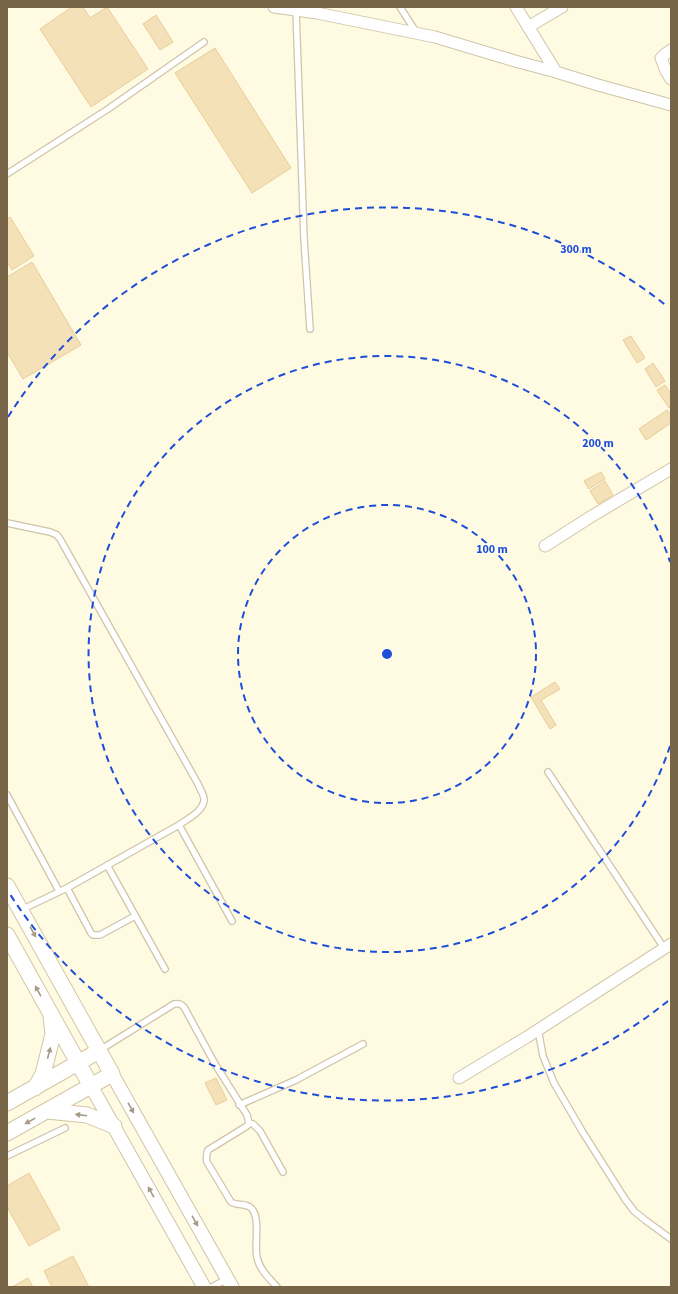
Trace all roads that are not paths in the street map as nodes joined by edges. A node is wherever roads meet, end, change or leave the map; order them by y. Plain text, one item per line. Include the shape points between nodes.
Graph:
1 (274, 7) edge
2 (400, 7) edge
3 (516, 7) edge
4 (562, 7) edge
5 (296, 10) junction
6 (528, 27) junction
7 (417, 34) junction
8 (204, 42) dead end
9 (671, 50) edge
10 (556, 72) junction
11 (671, 79) edge
12 (671, 105) edge
13 (7, 174) edge
14 (310, 329) dead end
15 (671, 469) edge
16 (7, 523) edge
17 (545, 546) dead end
18 (548, 772) dead end
19 (7, 795) edge
20 (179, 825) junction
21 (107, 865) junction
22 (7, 886) edge
23 (67, 888) junction
24 (59, 891) junction
25 (20, 910) junction
26 (135, 916) junction
27 (232, 921) dead end
28 (7, 935) edge
29 (668, 946) edge
30 (165, 969) dead end
31 (51, 1013) junction
32 (538, 1029) junction
33 (363, 1044) dead end
34 (99, 1051) junction
35 (78, 1063) junction
36 (112, 1074) junction
37 (459, 1078) dead end
38 (92, 1086) junction
39 (34, 1088) junction
40 (7, 1103) edge
41 (240, 1105) junction
42 (47, 1111) junction
43 (249, 1123) junction
44 (114, 1126) junction
45 (65, 1128) dead end
46 (7, 1133) edge
47 (7, 1156) edge
48 (282, 1172) dead end
49 (671, 1239) edge
50 (229, 1283) edge
51 (204, 1287) edge
52 (212, 1287) edge
53 (277, 1287) edge

1 - 5 street
2 - 7 lane
3 - 6 street
4 - 6 street
5 - 7 street
5 - 14 lane via 304,240
6 - 10 street
7 - 10 street
8 - 13 lane via 108,109
9 - 11 street via 661,58
10 - 12 street
15 - 17 street
16 - 20 lane via 56,535 70,555 203,793 204,801 200,808
18 - 29 lane
19 - 24 lane
20 - 21 lane
20 - 27 lane
21 - 23 lane
21 - 26 lane
22 - 25 main road
23 - 24 lane
23 - 26 lane via 93,935 100,935
24 - 25 lane
25 -> 34 main road
26 - 30 lane
31 -> 28 main road
29 - 32 street
31 - 35 main road
39 -> 31 main road via 43,1074 54,1034
32 - 37 street
32 - 49 lane via 543,1056 554,1083 625,1200 634,1211
33 - 41 lane via 296,1080
34 - 35 main road
34 - 36 main road
34 - 41 lane via 178,1003 184,1007
35 - 38 main road
35 - 39 main road
36 - 38 main road
36 -> 50 street
38 - 42 main road
38 - 44 street
39 - 40 main road
41 - 43 lane
44 -> 42 main road via 87,1115
42 -> 46 main road
43 - 48 lane via 260,1131
43 - 53 lane via 208,1150 206,1158 231,1202 247,1205 254,1212 256,1256 263,1271
51 -> 44 street
45 - 47 lane
50 - 52 lane

